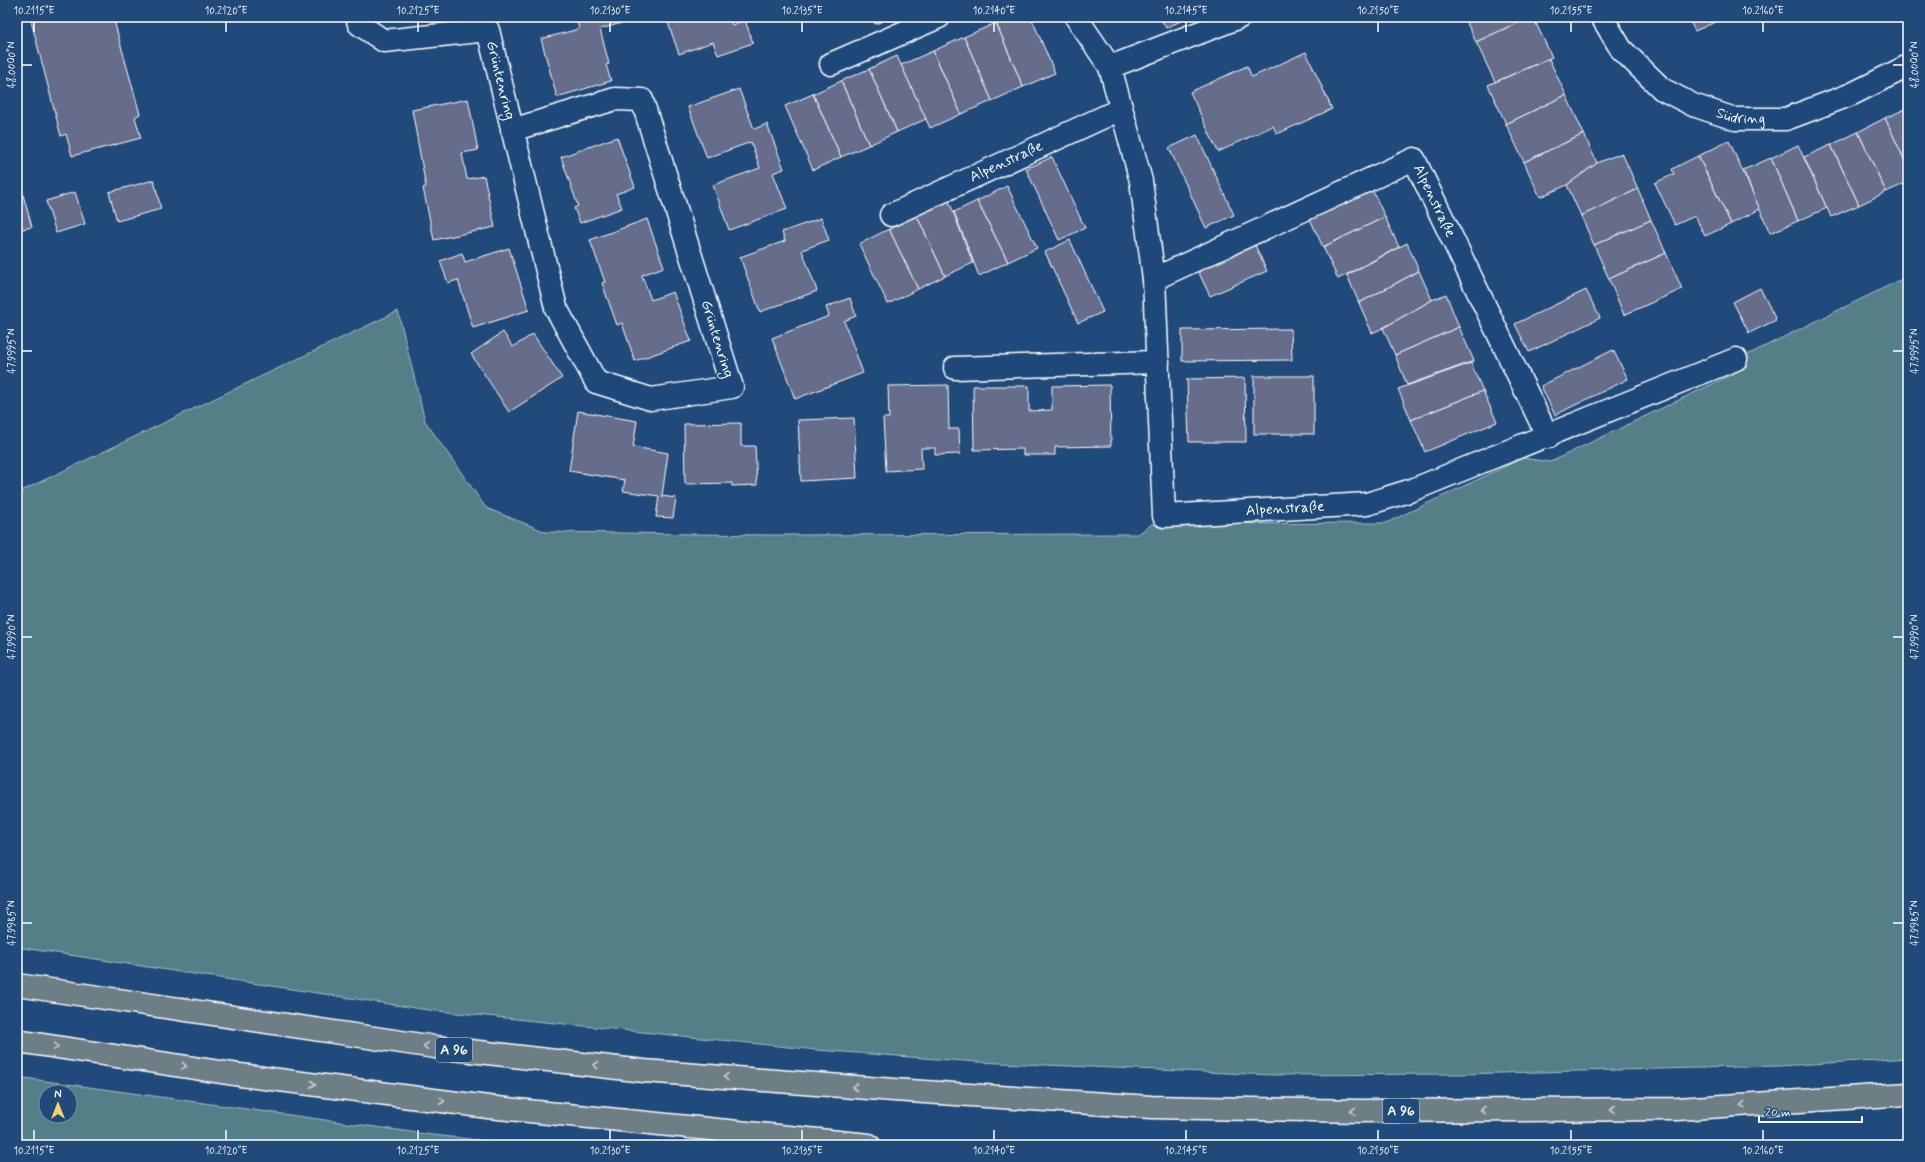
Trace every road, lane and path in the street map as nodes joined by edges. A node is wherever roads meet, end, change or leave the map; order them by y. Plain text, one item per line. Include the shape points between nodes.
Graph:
1 (357, 17) edge
2 (939, 17) edge
3 (1076, 17) edge
4 (1240, 17) edge
5 (1602, 17) edge
6 (831, 64) dead end
7 (1908, 66) edge
8 (1110, 67) junction
9 (1121, 109) junction
10 (512, 130) junction
11 (891, 214) dead end
12 (1154, 279) junction
13 (1736, 359) dead end
14 (1158, 362) junction
15 (955, 368) dead end
16 (1548, 437) junction
17 (17, 985) edge
18 (17, 1041) edge
19 (1908, 1094) edge
20 (869, 1145) edge

1 - 10 street, Grüntenring via 359,24 384,40 488,30
2 - 6 street
3 - 8 street, Alpenstraße
4 - 8 street
5 - 7 street, Südring via 1621,49 1662,89 1693,105 1735,119 1786,119 1852,94
8 - 9 street, Alpenstraße
9 - 11 street, Alpenstraße
9 - 12 street, Alpenstraße via 1141,181
10 - 10 street, Grüntenring via 556,308 596,382 651,399 732,387 642,100 615,99
12 - 14 street, Alpenstraße
12 - 16 street, Alpenstraße via 1414,159
13 - 16 street, Alpenstraße
14 - 15 street
14 - 16 street, Alpenstraße via 1164,516 1366,504 1412,490
19 -> 17 highway, A 96 via 1677,1109 1361,1111 1151,1107 644,1071 435,1047
18 -> 20 highway via 240,1075 488,1107

